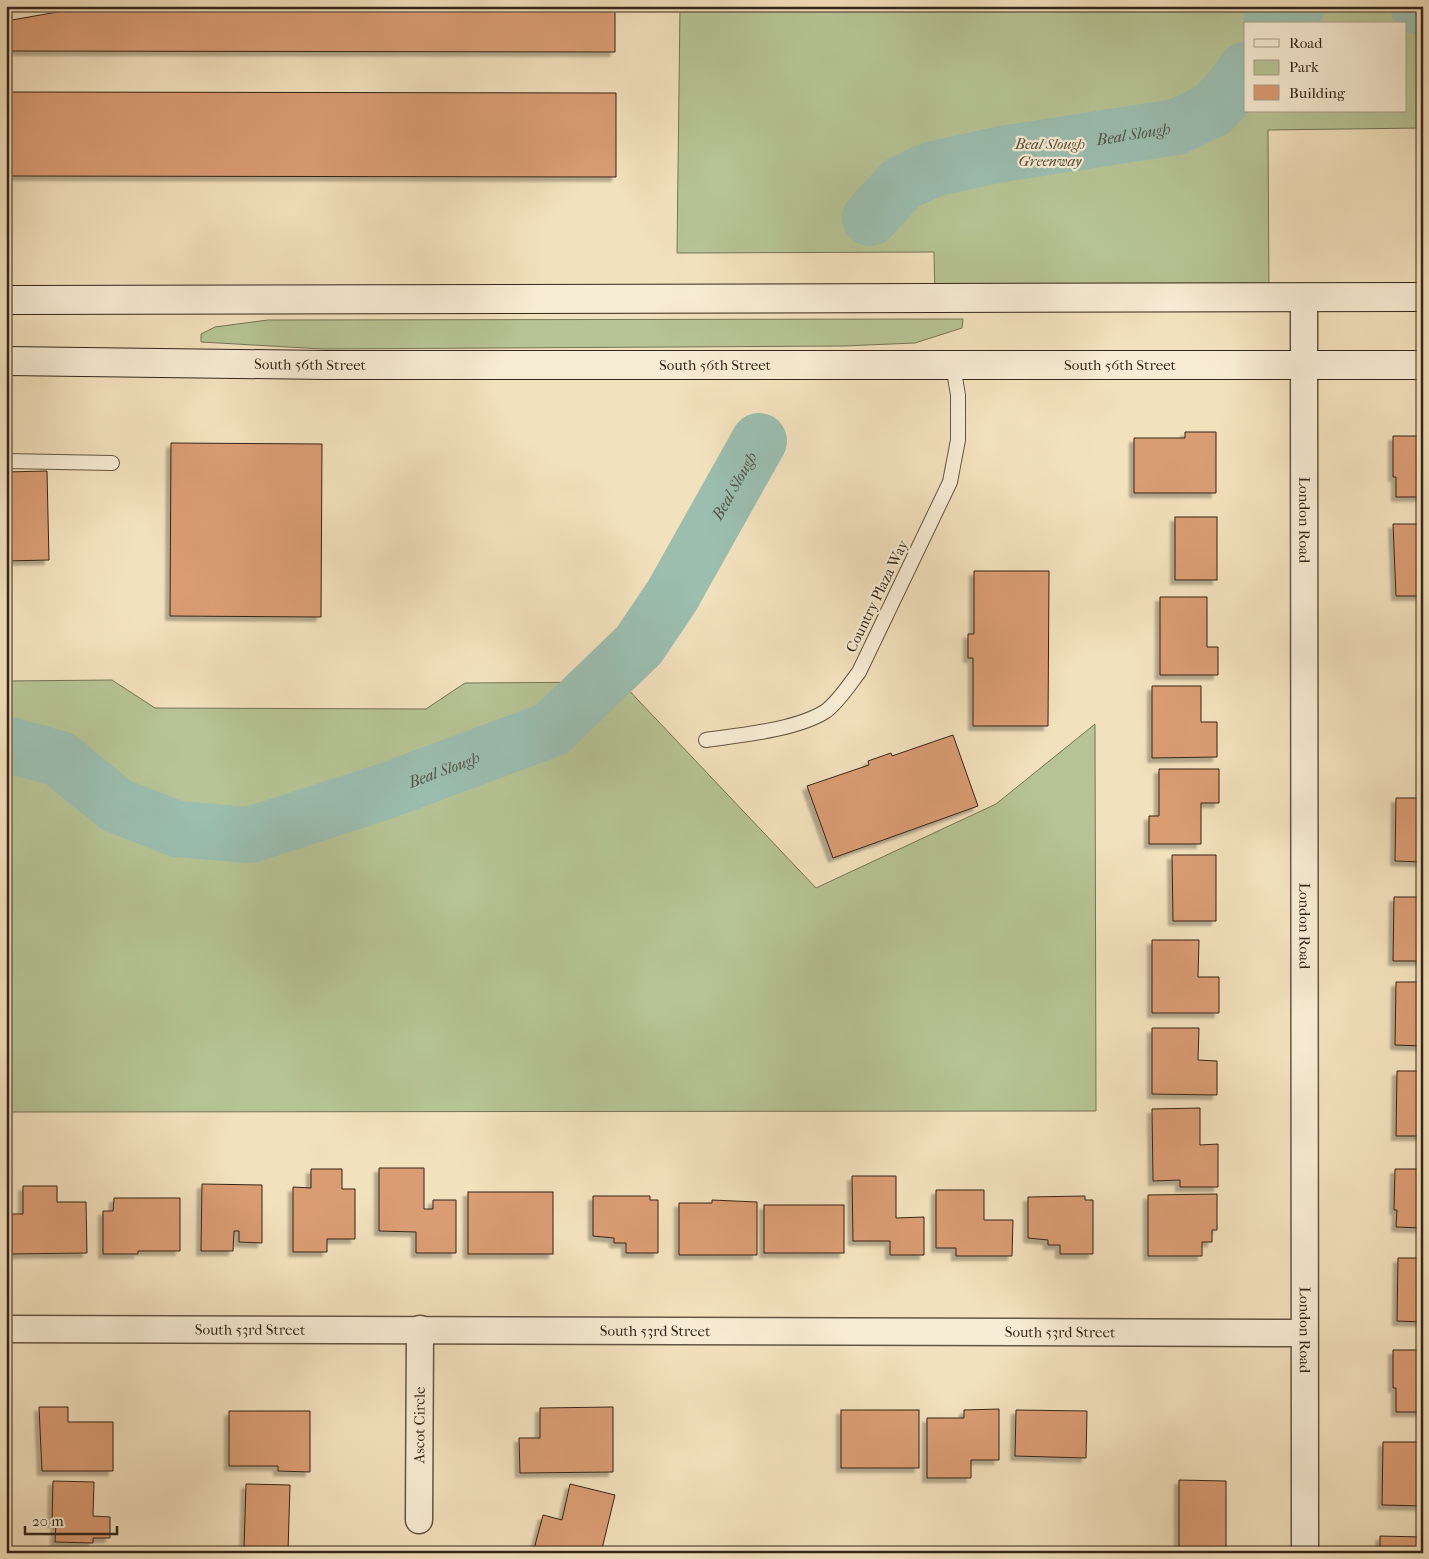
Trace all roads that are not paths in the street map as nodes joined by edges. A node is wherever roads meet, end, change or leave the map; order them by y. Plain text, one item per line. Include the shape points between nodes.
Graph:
1 (1423, 297) edge
2 (1304, 298) junction
3 (6, 300) edge
4 (6, 361) edge
5 (1304, 365) junction
6 (1423, 365) edge
7 (953, 366) junction
8 (6, 461) edge
9 (112, 463) dead end
10 (706, 740) dead end
11 (6, 1329) edge
12 (420, 1329) junction
13 (1304, 1333) junction
14 (419, 1520) dead end
15 (1305, 1553) edge

1 - 2 main road
2 - 3 main road
2 - 5 street, London Road
4 - 7 main road, South 56th Street
5 - 6 main road, South 56th Street
5 - 7 main road, South 56th Street
5 - 13 street, London Road
7 - 10 lane, Country Plaza Way via 958,395 958,440 950,482 859,672 826,711 760,732
8 - 9 lane
11 - 12 street, South 53rd Street
12 - 13 street, South 53rd Street
12 - 14 street, Ascot Circle
13 - 15 street, London Road

